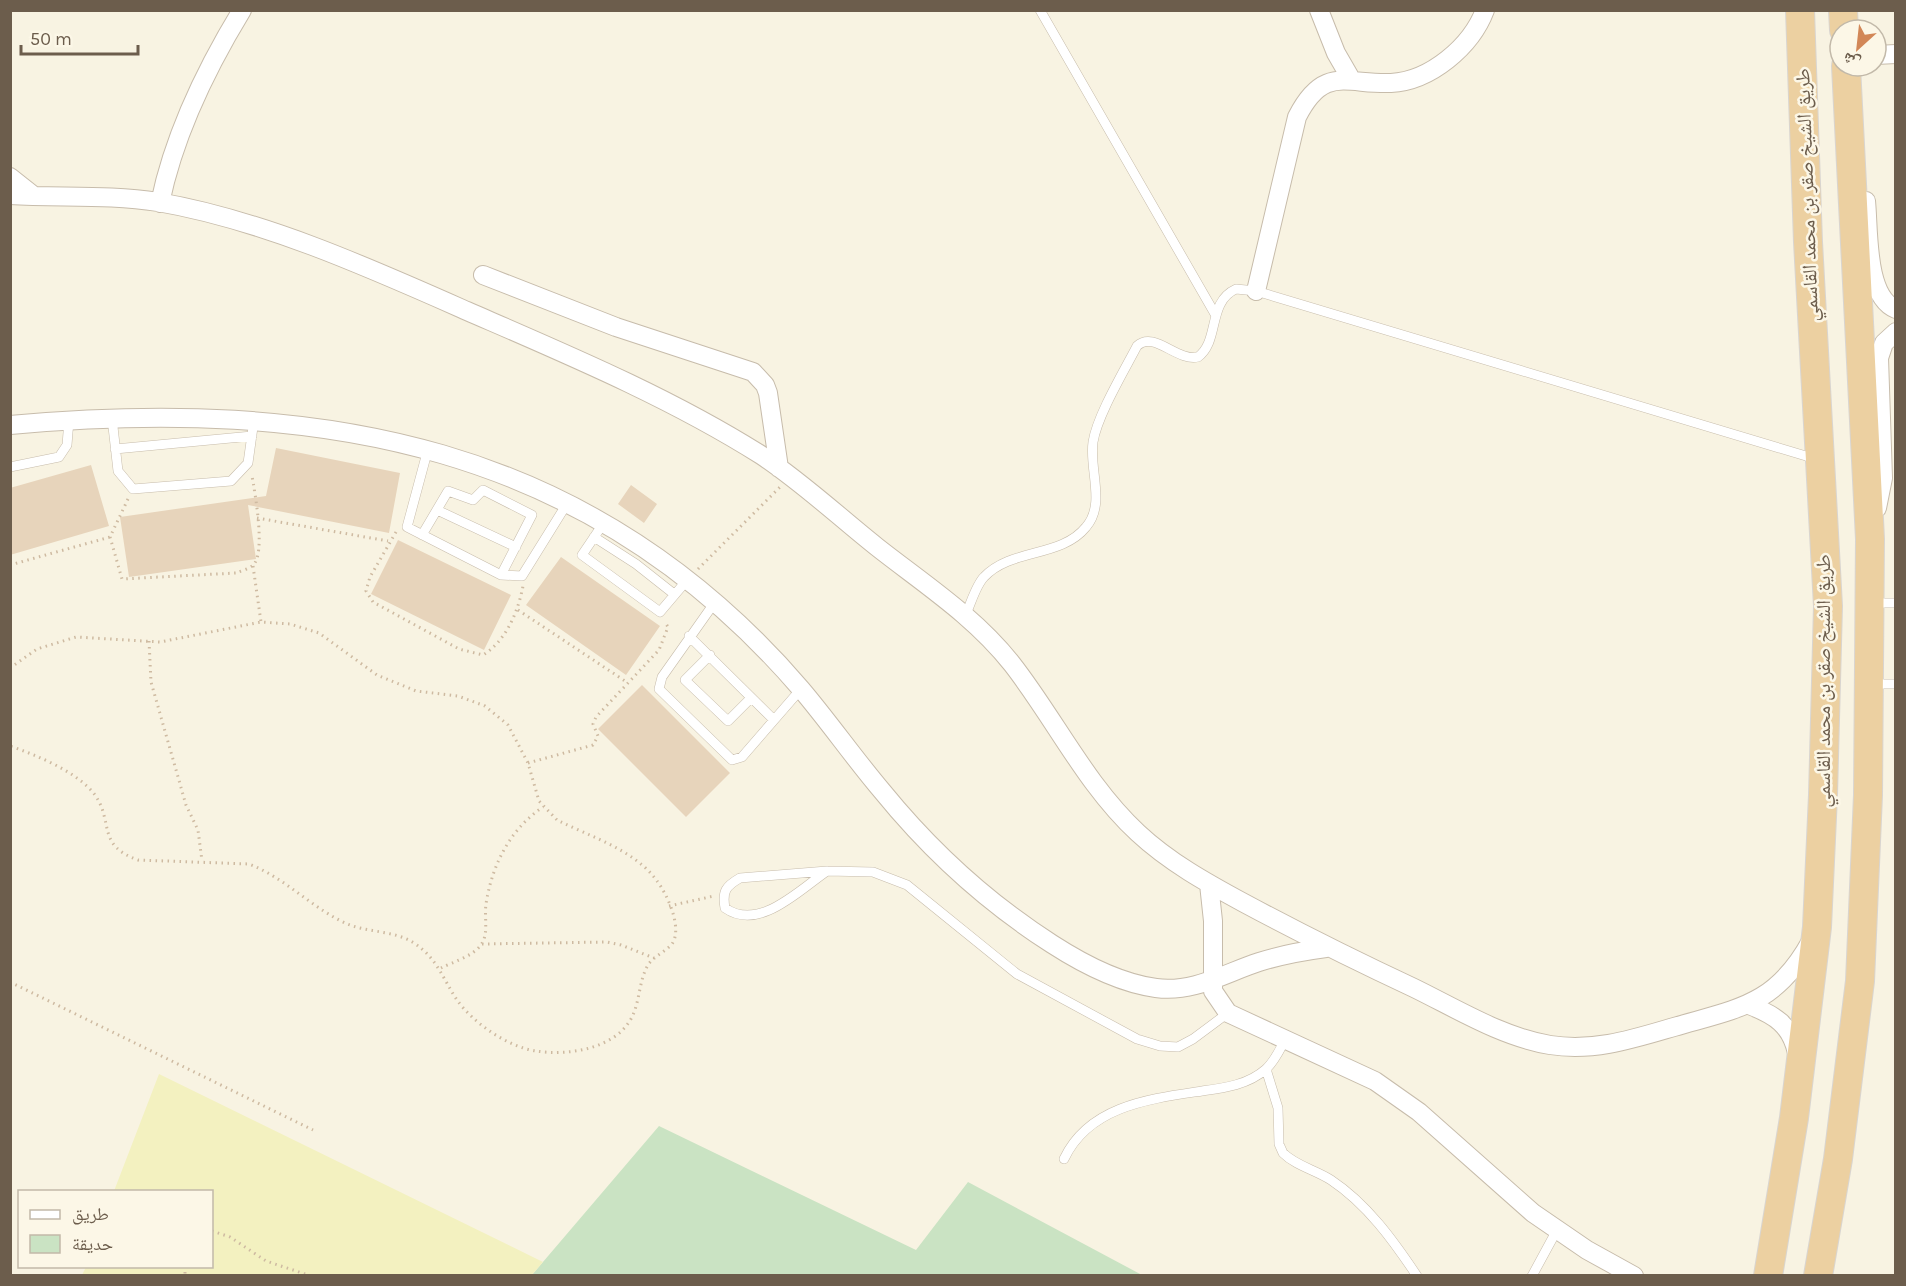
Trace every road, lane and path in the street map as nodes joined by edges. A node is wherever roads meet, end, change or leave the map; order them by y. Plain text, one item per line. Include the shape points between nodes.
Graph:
1 (242, 10) edge
2 (1040, 10) edge
3 (1319, 10) edge
4 (1485, 10) edge
5 (1800, 10) edge
6 (1847, 78) edge
7 (1853, 78) edge
8 (1351, 79) junction
9 (10, 177) edge
10 (10, 195) edge
11 (34, 196) junction
12 (160, 203) junction
13 (483, 275) dead end
14 (1256, 291) junction
15 (1896, 309) edge
16 (1215, 314) junction
17 (1896, 332) edge
18 (112, 418) junction
19 (69, 420) junction
20 (10, 425) edge
21 (253, 428) junction
22 (115, 449) junction
23 (428, 449) junction
24 (1819, 460) junction
25 (248, 463) junction
26 (10, 466) edge
27 (785, 472) junction
28 (133, 489) junction
29 (568, 501) junction
30 (437, 510) junction
31 (257, 518) junction
32 (407, 527) junction
33 (599, 529) junction
34 (422, 535) junction
35 (110, 537) junction
36 (1870, 539) junction
37 (388, 541) junction
38 (516, 547) junction
39 (10, 565) edge
40 (253, 566) junction
41 (501, 576) junction
42 (522, 576) junction
43 (688, 579) junction
44 (674, 594) junction
45 (715, 601) junction
46 (1883, 603) edge
47 (518, 610) junction
48 (660, 612) junction
49 (966, 614) junction
50 (261, 622) junction
51 (689, 636) junction
52 (149, 641) junction
53 (710, 655) junction
54 (10, 668) edge
55 (628, 683) junction
56 (1882, 684) edge
57 (801, 689) junction
58 (751, 698) junction
59 (774, 720) junction
60 (10, 746) edge
61 (528, 763) junction
62 (541, 808) junction
63 (202, 861) junction
64 (828, 871) junction
65 (1209, 884) junction
66 (723, 895) junction
67 (669, 906) junction
68 (1817, 927) junction
69 (482, 944) junction
70 (1326, 948) junction
71 (654, 958) junction
72 (441, 968) junction
73 (1213, 980) junction
74 (10, 982) edge
75 (1749, 1005) junction
76 (1228, 1013) junction
77 (1286, 1038) junction
78 (1800, 1067) junction
79 (1266, 1069) junction
80 (313, 1130) dead end
81 (1064, 1159) dead end
82 (1557, 1230) junction
83 (213, 1231) edge
84 (311, 1275) edge
85 (1417, 1275) edge
86 (1532, 1275) edge
87 (1634, 1275) edge
88 (1767, 1275) edge
89 (1818, 1275) edge

1 - 12 street via 183,128 168,164
2 - 16 lane
3 - 8 street
4 - 8 street via 1466,41 1427,73 1410,81 1390,83
5 - 24 highway, طريق الشيخ صقر بن محمد القاسمي
6 - 36 highway
7 - 15 street via 1873,276 1879,294 1888,306
8 - 14 street via 1324,86 1312,94 1297,117
9 - 11 street
10 - 11 street
11 - 12 street via 86,195
12 - 27 street via 256,228 417,289 579,359 710,427
13 - 27 street via 616,327 753,372 768,393
14 - 16 lane via 1244,288 1230,292
14 - 24 lane
16 - 49 lane via 1208,348 1198,357 1185,358 1152,341 1137,346 1094,436 1096,505 1087,527 1070,542 1000,565 983,577
17 - 36 street via 1884,343 1879,357 1882,478
18 - 19 street
18 - 21 street
18 - 22 lane
19 - 20 street
19 - 26 lane via 67,445 59,457
21 - 22 lane
21 - 23 street via 313,426
21 - 25 lane
22 - 28 lane via 117,471
23 - 29 street via 474,462
23 - 32 lane
24 - 68 highway, طريق الشيخ صقر بن محمد القاسمي via 1828,606
25 - 28 lane via 231,481
25 - 31 path
27 - 43 path
27 - 49 street
28 - 35 path
29 - 33 street
29 - 42 lane
30 - 34 lane
30 - 38 lane
30 - 38 lane via 448,491 473,500 483,490 532,515
31 - 37 path
31 - 40 path via 260,555
32 - 34 lane
32 - 37 path via 397,530
33 - 43 street via 648,549
33 - 44 lane
33 - 48 lane via 582,555
34 - 41 lane
35 - 39 path
35 - 40 path via 122,579 236,573
36 - 46 highway
37 - 47 path via 366,591 373,602 459,648 483,655 496,647
38 - 41 lane
40 - 50 path
41 - 42 lane
42 - 47 path
43 - 44 lane
43 - 45 street
44 - 48 lane
45 - 51 lane
45 - 57 street
46 - 56 highway
47 - 55 path
48 - 55 path via 668,627 660,650
49 - 65 street via 1012,663 1107,800 1161,853
50 - 52 path
50 - 61 path via 290,624 319,633 377,675 416,691 458,696 485,706 508,725
51 - 53 lane
51 - 59 lane via 662,677 659,688 667,696 732,760 742,757
52 - 54 path via 76,637 37,649
52 - 63 path via 148,668 186,805 198,830
53 - 58 lane
53 - 58 lane via 686,680 728,721
55 - 61 path via 596,717 594,745
56 - 89 highway via 1868,795 1860,981 1838,1159
57 - 59 lane
57 - 73 street via 885,795 932,846 970,883 1025,926 1069,955 1134,984 1173,989
58 - 59 lane
60 - 63 path via 56,765 86,787 99,802 107,836 125,856 138,860
61 - 62 path
62 - 67 path via 644,864 659,883
62 - 69 path via 519,826 493,874
63 - 72 path via 249,864 266,870 326,914 349,925 415,943
64 - 66 lane via 740,878 728,885
64 - 66 lane via 769,911 750,918 725,908
64 - 76 lane via 873,872 907,885 1017,974 1137,1039 1178,1047
65 - 70 street
65 - 73 street
66 - 67 path
67 - 71 path via 675,936 672,944
68 - 75 street via 1778,987
68 - 78 highway, طريق الشيخ صقر بن محمد القاسمي
69 - 71 path via 607,942
69 - 72 path
70 - 73 street via 1279,956
70 - 75 street via 1498,1028 1547,1044 1599,1046 1625,1041
71 - 72 path via 633,1016 619,1033 589,1048 552,1052 516,1045 495,1034 458,1001
73 - 76 street via 1217,999
74 - 80 path
75 - 78 street via 1773,1014 1787,1027
76 - 77 street
77 - 79 lane
77 - 82 street via 1351,1067 1398,1096
78 - 88 highway, طريق الشيخ صقر بن محمد القاسمي
79 - 81 lane via 1229,1087 1141,1102 1105,1114 1076,1138
79 - 85 lane via 1278,1108 1283,1153 1333,1181 1359,1203
82 - 86 lane
82 - 87 street
83 - 84 path via 230,1237 266,1261

